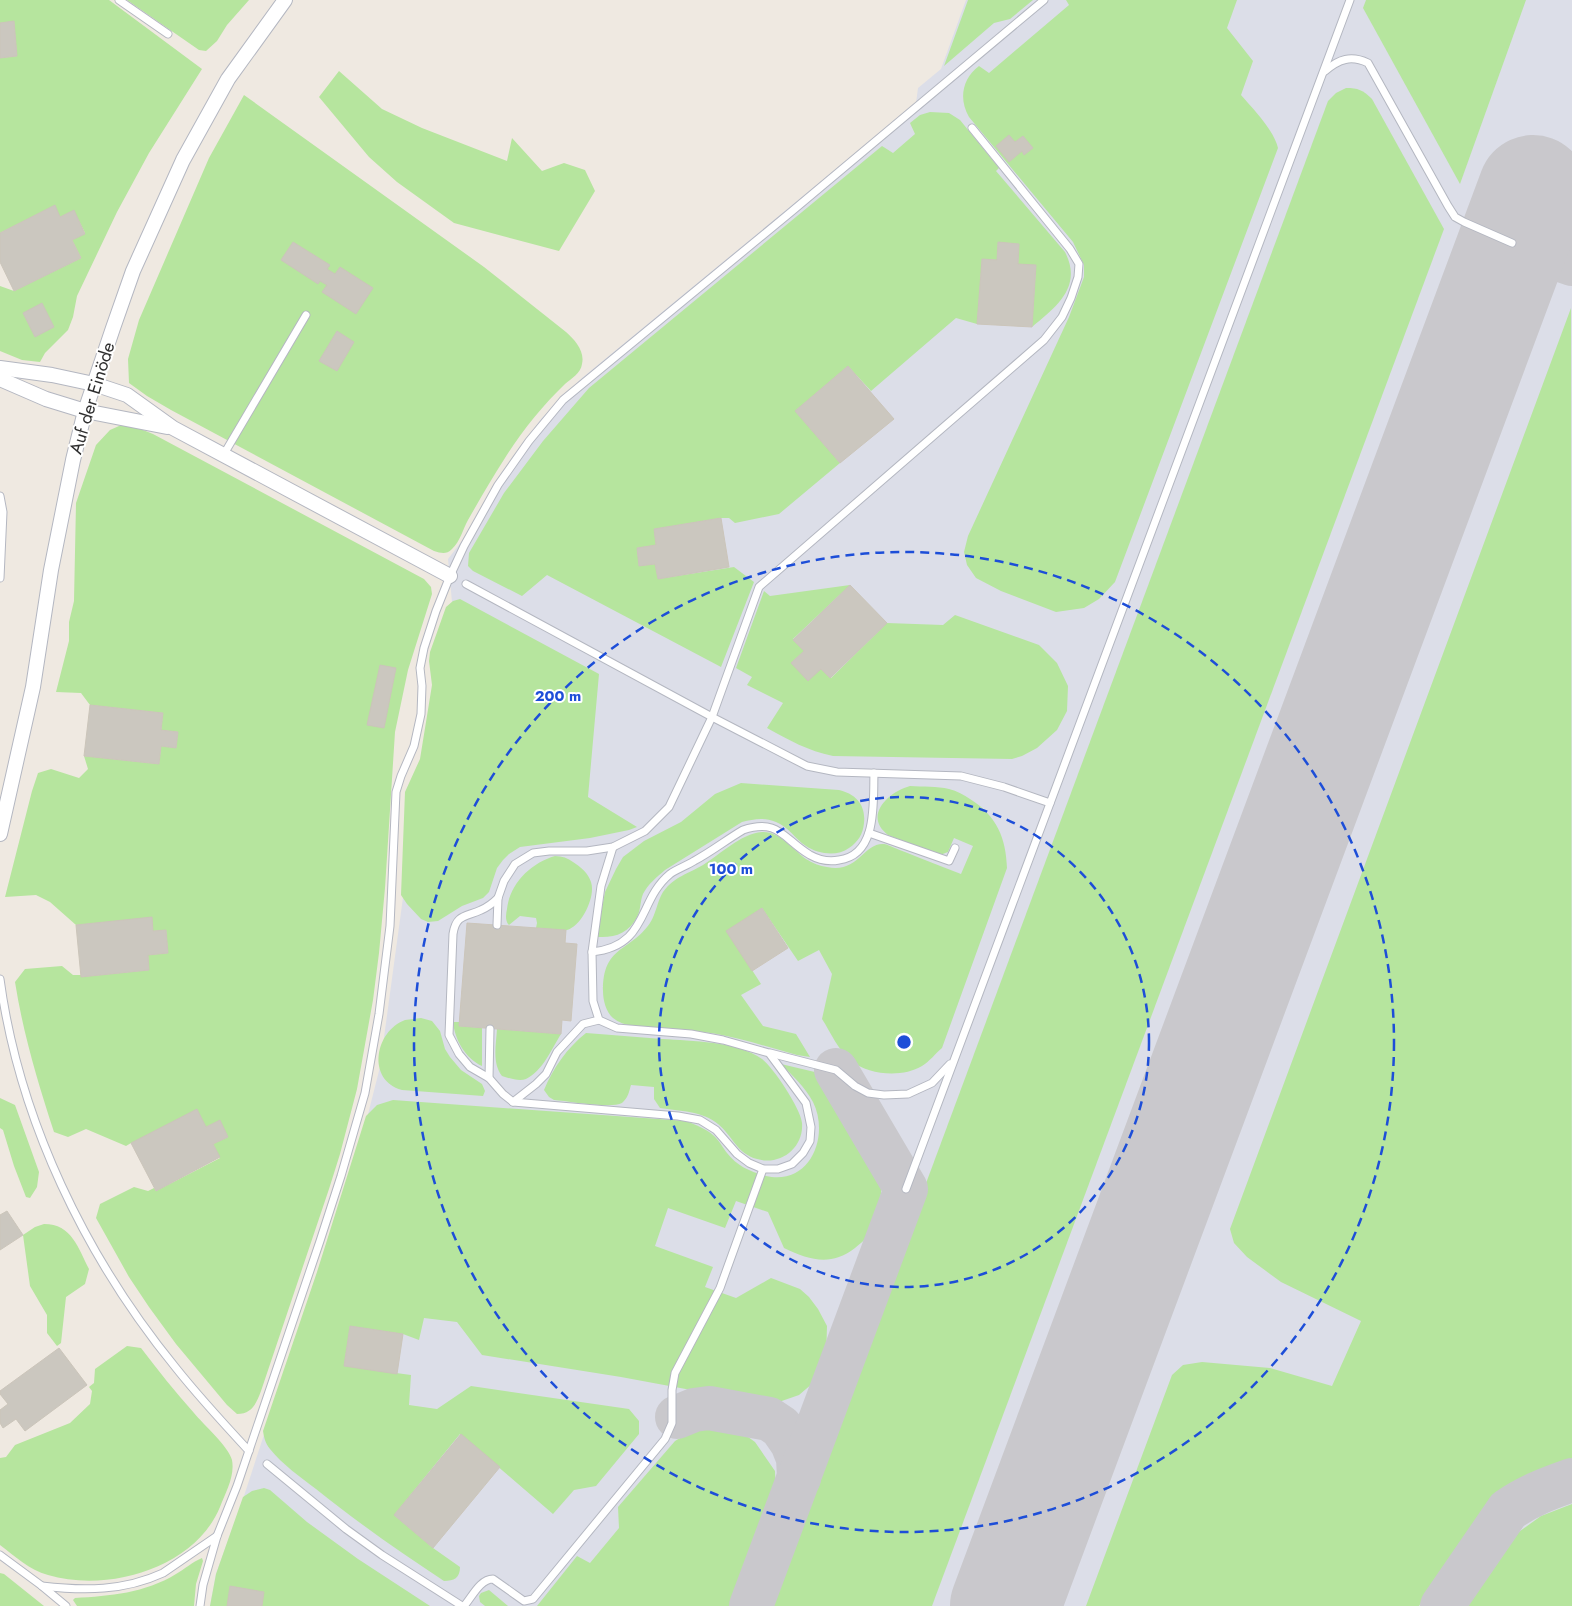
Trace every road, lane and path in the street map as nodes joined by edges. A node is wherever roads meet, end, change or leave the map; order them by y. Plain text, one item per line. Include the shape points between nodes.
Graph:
1 (119, 0) edge
2 (285, 0) edge
3 (1044, 0) edge
4 (1350, 0) edge
5 (168, 34) dead end
6 (1323, 73) junction
7 (972, 128) dead end
8 (1512, 243) dead end
9 (306, 315) dead end
10 (0, 368) edge
11 (0, 380) edge
12 (94, 384) junction
13 (85, 411) junction
14 (173, 428) junction
15 (224, 454) junction
16 (0, 496) edge
17 (450, 576) junction
18 (0, 578) edge
19 (466, 584) dead end
20 (712, 717) junction
21 (874, 773) junction
22 (1050, 803) junction
23 (869, 833) junction
24 (0, 834) edge
25 (613, 847) junction
26 (955, 848) dead end
27 (498, 898) junction
28 (497, 925) dead end
29 (592, 952) junction
30 (0, 979) edge
31 (599, 1020) junction
32 (490, 1028) dead end
33 (769, 1053) junction
34 (953, 1061) junction
35 (489, 1078) junction
36 (513, 1102) junction
37 (763, 1169) junction
38 (906, 1189) dead end
39 (249, 1451) junction
40 (267, 1464) dead end
41 (217, 1536) junction
42 (0, 1554) edge
43 (42, 1586) junction
44 (66, 1606) edge
45 (200, 1606) edge
46 (463, 1606) edge

1 - 5 lane
2 - 12 street, Auf der Einöde via 228,80 183,160 133,271
3 - 17 lane via 563,400 498,485
4 - 6 lane
6 - 8 lane via 1344,59 1368,63 1456,217
6 - 22 lane
7 - 20 lane via 1079,264 1071,298 1062,317 1044,340 759,586
9 - 15 lane
10 - 12 street
11 - 13 street
12 - 13 street, Auf der Einöde
12 - 14 street via 127,395
13 - 14 street
13 - 24 street, Auf der Einöde via 61,515 33,687
14 - 15 street
15 - 17 street
16 - 18 lane via 3,512
17 - 39 lane via 424,648 420,668 421,714 414,746 396,792 390,926 379,1014 364,1094 335,1195
19 - 20 lane
20 - 21 lane via 807,766 837,772
20 - 25 lane via 670,807 645,831
21 - 22 lane via 962,776
21 - 23 lane
22 - 34 lane
23 - 26 lane via 949,860
23 - 29 lane via 854,854 833,861 812,856 776,829 767,826 743,830 671,874 655,891 637,928 629,936 612,948
25 - 27 lane via 533,854 515,864
25 - 29 lane via 601,886
27 - 28 lane
27 - 35 lane via 489,906 460,918 454,924 453,934 449,1035 470,1066
29 - 31 lane via 593,1001
30 - 39 lane via 14,1050 29,1101 67,1199 144,1327 193,1389
31 - 33 lane via 616,1028 699,1036
31 - 36 lane via 583,1024 556,1052 546,1074
32 - 35 lane
33 - 34 lane via 836,1070 855,1086 884,1096 908,1094 932,1084
33 - 37 lane via 806,1103 811,1127 807,1147 792,1164 778,1169
34 - 38 lane
35 - 36 lane
36 - 37 lane via 700,1120 716,1130 737,1154
37 - 46 lane via 720,1288 675,1373 672,1423 665,1439 533,1600 524,1601 489,1579
39 - 41 lane
40 - 46 lane via 346,1529
41 - 43 lane via 163,1574 122,1587 71,1590
41 - 45 lane
42 - 43 lane
43 - 44 lane

